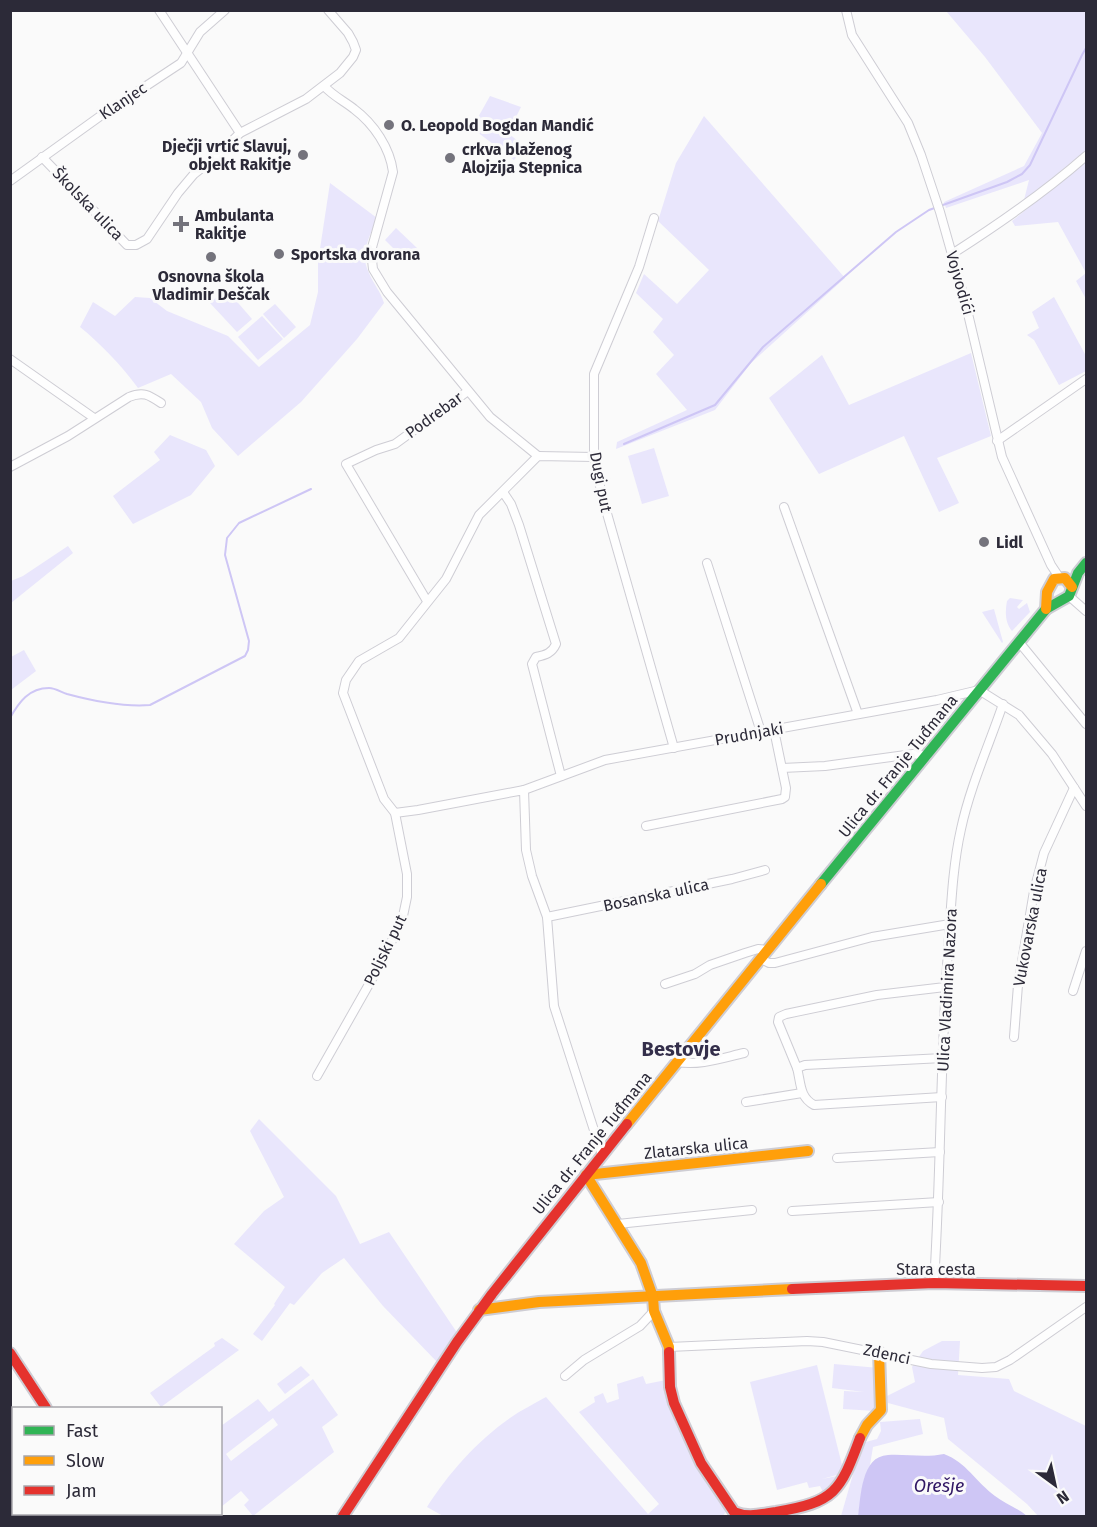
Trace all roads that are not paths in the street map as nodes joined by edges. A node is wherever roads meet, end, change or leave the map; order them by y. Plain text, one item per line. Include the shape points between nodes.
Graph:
1 (159, 10) edge
2 (225, 10) edge
3 (328, 10) edge
4 (846, 10) edge
5 (188, 53) junction
6 (324, 86) junction
7 (240, 132) junction
8 (1086, 156) edge
9 (42, 157) junction
10 (10, 181) edge
11 (654, 218) dead end
12 (952, 254) junction
13 (10, 359) edge
14 (1086, 379) edge
15 (468, 391) junction
16 (161, 403) dead end
17 (94, 418) junction
18 (998, 441) junction
19 (538, 456) junction
20 (594, 457) junction
21 (10, 466) edge
22 (503, 492) junction
23 (784, 507) dead end
24 (707, 562) dead end
25 (1086, 563) edge
26 (1078, 573) junction
27 (1059, 578) junction
28 (1071, 592) junction
29 (1048, 593) junction
30 (427, 601) junction
31 (1059, 602) junction
32 (1046, 609) junction
33 (1086, 611) edge
34 (1019, 642) junction
35 (979, 690) junction
36 (1003, 704) junction
37 (858, 714) junction
38 (1086, 724) edge
39 (774, 730) junction
40 (761, 732) junction
41 (674, 748) junction
42 (927, 756) junction
43 (782, 768) junction
44 (561, 776) junction
45 (1074, 788) junction
46 (524, 790) junction
47 (1086, 806) edge
48 (395, 813) junction
49 (646, 826) dead end
50 (765, 870) dead end
51 (547, 918) junction
52 (950, 924) junction
53 (768, 950) junction
54 (1086, 951) edge
55 (760, 959) junction
56 (665, 984) dead end
57 (945, 987) junction
58 (1073, 991) dead end
59 (1014, 1037) dead end
60 (744, 1053) dead end
61 (943, 1058) junction
62 (676, 1062) junction
63 (797, 1068) junction
64 (317, 1077) dead end
65 (801, 1093) junction
66 (942, 1098) junction
67 (746, 1102) dead end
68 (808, 1151) dead end
69 (940, 1152) junction
70 (602, 1155) junction
71 (837, 1158) dead end
72 (586, 1175) junction
73 (939, 1202) junction
74 (752, 1210) dead end
75 (792, 1211) dead end
76 (618, 1224) junction
77 (934, 1283) junction
78 (1086, 1286) edge
79 (653, 1297) junction
80 (1086, 1307) edge
81 (479, 1310) junction
82 (654, 1311) junction
83 (669, 1347) junction
84 (879, 1352) junction
85 (10, 1353) edge
86 (565, 1376) dead end
87 (45, 1407) edge
88 (343, 1516) edge

1 - 5 street
2 - 5 street, Klanjec via 200,32
3 - 6 street, Školska ulica via 348,33 356,50 340,73
4 - 12 street, Vojvodići via 852,35 908,123
5 - 7 street
5 - 9 street, Klanjec via 181,63
6 - 7 street, Školska ulica
6 - 15 street via 356,110 392,159 393,172 371,251 373,268 387,292
7 - 9 street, Školska ulica via 194,174 147,239 136,246 128,245
8 - 12 street via 1011,216
9 - 10 street, Klanjec
11 - 20 street, Dugi put via 639,267 594,374
12 - 18 street, Vojvodići
13 - 17 street
14 - 18 street
15 - 19 street, Podrebar via 490,417
15 - 30 street, Podrebar via 395,444 346,464
16 - 17 street via 138,393
17 - 21 street
18 - 27 street, Vojvodići via 1008,473
19 - 20 street
19 - 22 street
20 - 41 street, Dugi put
22 - 30 street via 479,515 446,579
22 - 44 street via 519,525 556,644 554,650 536,657 532,664
23 - 37 street
24 - 40 street
25 - 26 main road
26 - 27 main road
26 - 28 main road
27 - 28 main road
27 - 29 main road via 1047,586
28 - 31 main road, Ulica dr. Franje Tuđmana
28 - 33 street
29 - 31 main road
29 - 32 main road
30 - 48 street via 399,638 359,661 343,688 384,799
31 - 32 main road, Ulica dr. Franje Tuđmana
32 - 34 main road, Ulica dr. Franje Tuđmana
34 - 35 main road, Ulica dr. Franje Tuđmana
34 - 38 street
35 - 36 street
35 - 37 street, Prudnjaki
35 - 42 main road, Ulica dr. Franje Tuđmana
36 - 45 street via 1019,716 1052,754
36 - 52 street, Ulica Vladimira Nazora via 960,830
37 - 39 street, Prudnjaki
39 - 40 street, Prudnjaki
39 - 43 street
40 - 41 street, Prudnjaki
41 - 44 street, Prudnjaki via 605,760
42 - 43 street via 913,754
42 - 53 main road, Ulica dr. Franje Tuđmana
43 - 49 street via 787,794 782,799
44 - 46 street, Prudnjaki
45 - 47 street
45 - 59 street, Vukovarska ulica via 1044,853 1034,891 1018,985
46 - 48 street, Prudnjaki
46 - 51 street via 526,850
48 - 64 street, Poljski put via 407,874 404,916
50 - 51 street, Bosanska ulica
51 - 70 street via 554,1006
52 - 55 street via 872,937 775,963
52 - 57 street, Ulica Vladimira Nazora
53 - 55 main road, Ulica dr. Franje Tuđmana
53 - 56 street via 745,953
54 - 58 street
55 - 62 main road, Ulica dr. Franje Tuđmana
57 - 61 street, Ulica Vladimira Nazora
57 - 63 street via 877,995 779,1017
60 - 62 street via 688,1064
61 - 63 street
61 - 66 street, Ulica Vladimira Nazora
62 - 70 main road, Ulica dr. Franje Tuđmana
63 - 65 street
65 - 66 street via 814,1105
65 - 67 street
66 - 69 street, Ulica Vladimira Nazora
68 - 72 main road, Zlatarska ulica
69 - 71 street
69 - 73 street, Ulica Vladimira Nazora
70 - 72 main road, Ulica dr. Franje Tuđmana
72 - 76 main road
72 - 81 main road, Ulica dr. Franje Tuđmana
73 - 75 street
73 - 77 street, Ulica Vladimira Nazora
74 - 76 street
76 - 79 main road via 641,1263
77 - 78 main road, Stara cesta
77 - 79 main road, Stara cesta
79 - 81 main road via 539,1302
79 - 82 main road
80 - 84 street, Zdenci via 996,1367 931,1364
81 - 88 main road, Ulica dr. Franje Tuđmana
82 - 83 main road
82 - 86 street via 640,1326
83 - 84 street, Zdenci via 807,1341
83 - 84 main road via 670,1388 698,1458 734,1512 746,1516 813,1505 840,1485 848,1473 859,1435 881,1410
85 - 87 main road

